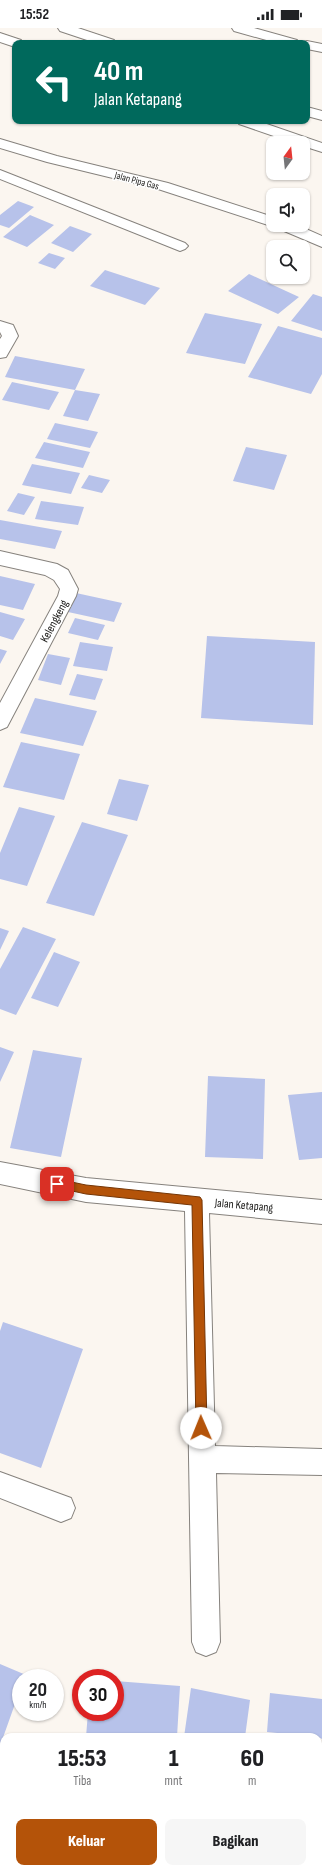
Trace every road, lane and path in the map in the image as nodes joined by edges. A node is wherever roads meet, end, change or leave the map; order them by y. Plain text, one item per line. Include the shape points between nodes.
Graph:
1 (65, 28) edge
2 (239, 28) edge
3 (0, 37) edge
4 (100, 40) edge
5 (281, 40) edge
6 (12, 42) edge
7 (310, 46) edge
8 (322, 48) edge
9 (310, 112) edge
10 (322, 116) edge
11 (253, 124) edge
12 (0, 143) edge
13 (322, 148) edge
14 (0, 174) edge
15 (266, 220) edge
16 (302, 232) edge
17 (322, 242) edge
18 (180, 246) dead end
19 (0, 326) edge
20 (0, 353) edge
21 (0, 558) edge
22 (0, 722) edge
23 (0, 1173) edge
24 (197, 1200) junction
25 (322, 1212) edge
26 (202, 1459) junction
27 (322, 1462) edge
28 (0, 1485) edge
29 (61, 1508) dead end
30 (206, 1642) dead end

1 - 4 main road
2 - 5 main road
3 - 6 main road
7 - 8 main road
9 - 10 main road
11 - 13 main road
12 - 15 main road, Jalan Pipa Gas via 52,159 163,186
14 - 18 main road
16 - 17 main road
19 - 20 main road via 7,329 10,336
21 - 22 main road, Kelengkeng via 50,569 61,575 69,590
23 - 24 main road, Jalan Ketapang via 86,1190
24 - 25 main road, Jalan Ketapang
24 - 26 main road
26 - 27 main road
26 - 30 main road
28 - 29 main road

